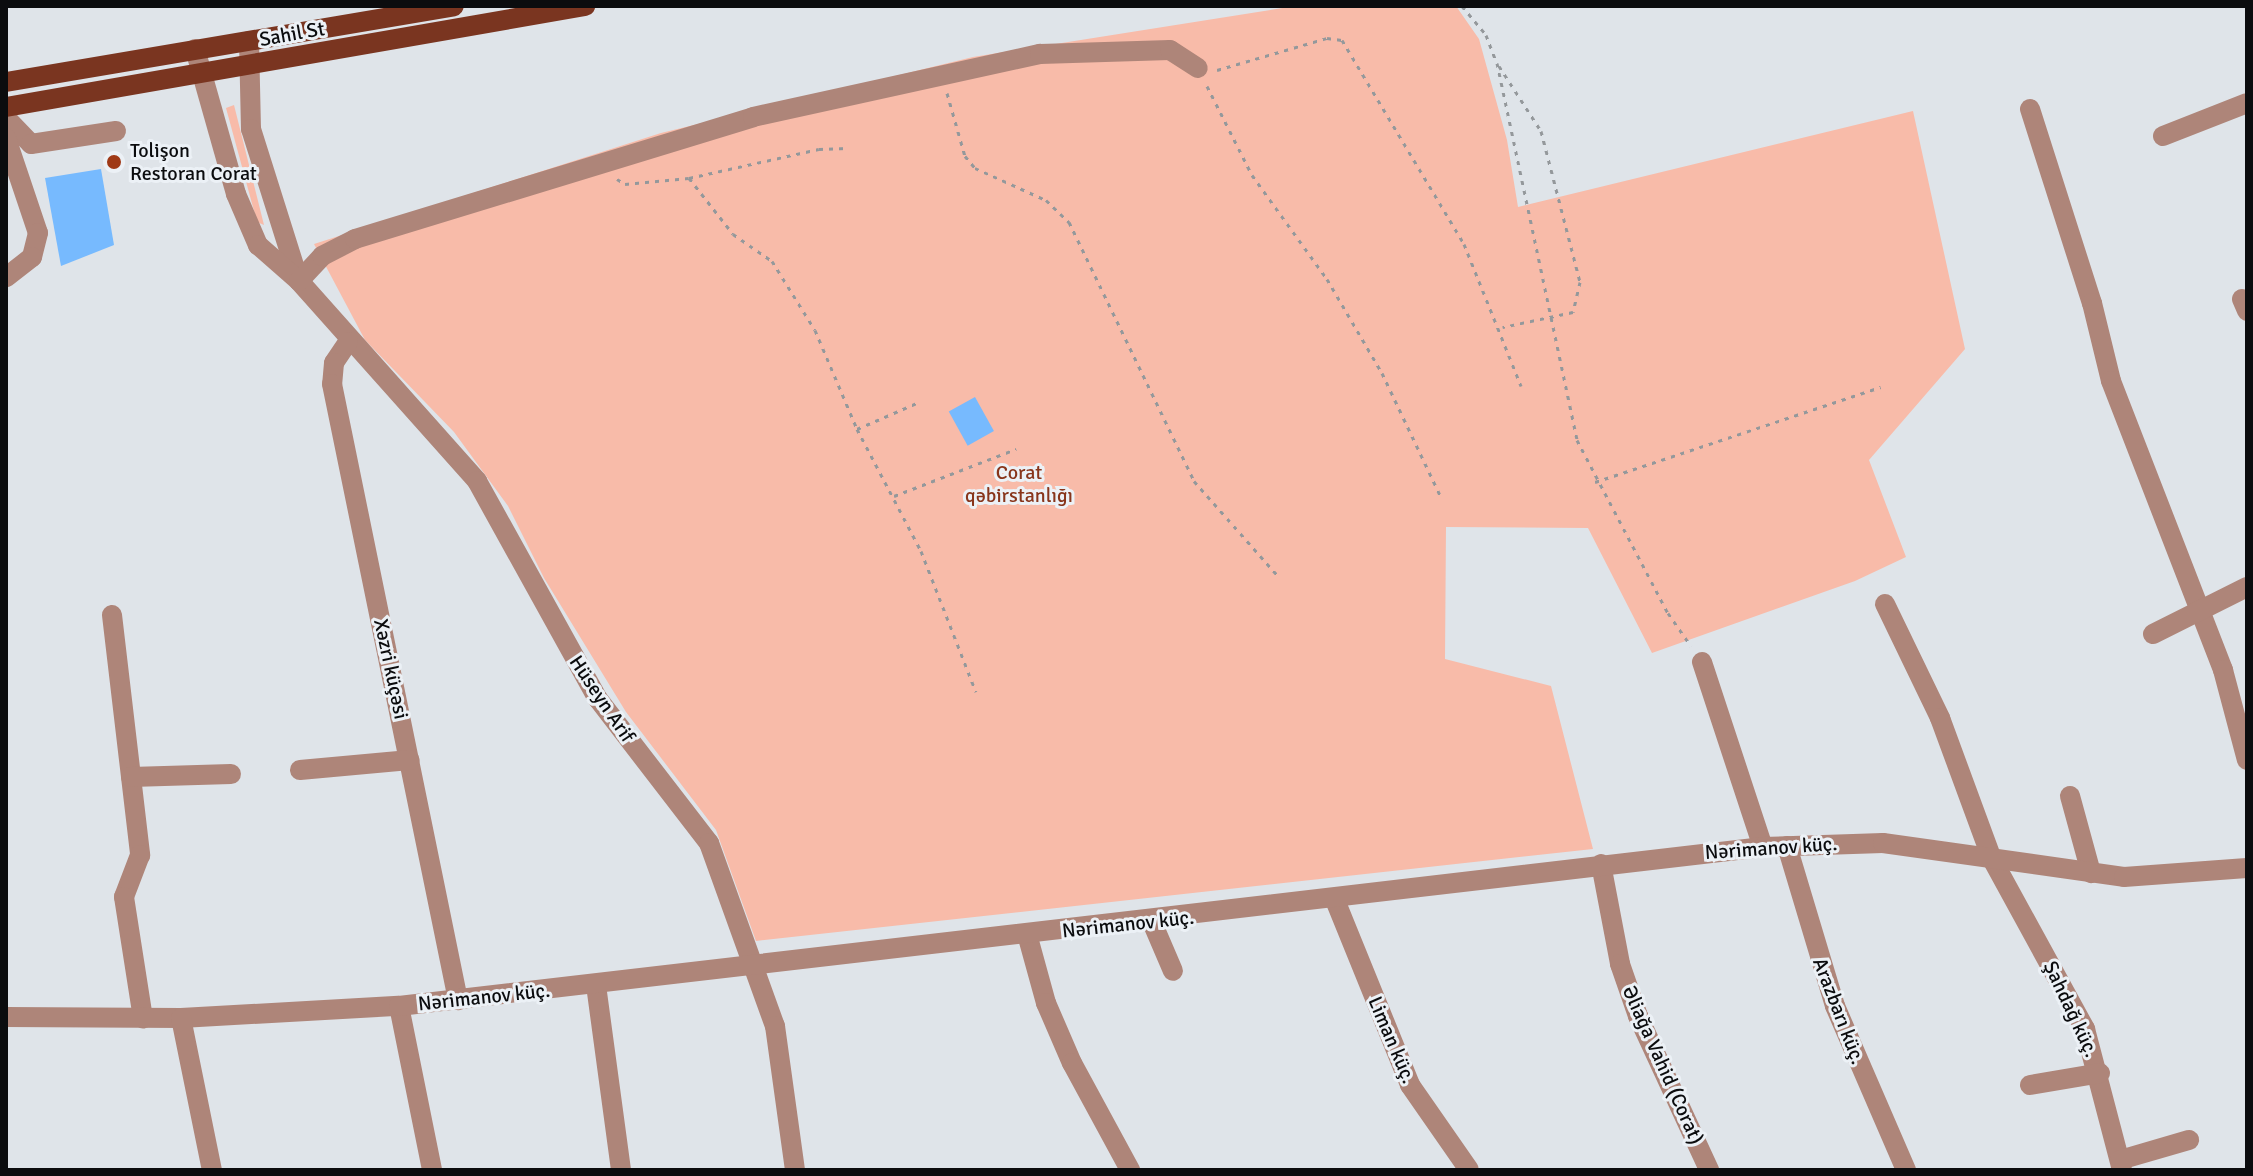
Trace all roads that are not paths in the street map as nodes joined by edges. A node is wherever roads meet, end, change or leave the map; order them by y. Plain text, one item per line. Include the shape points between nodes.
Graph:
1 (454, 6) edge
2 (585, 6) edge
3 (249, 41) junction
4 (195, 49) junction
5 (252, 65) junction
6 (1198, 68) road end
7 (199, 74) junction
8 (6, 82) edge
9 (2247, 103) edge
10 (6, 107) edge
11 (2030, 109) dead end
12 (6, 118) edge
13 (116, 131) dead end
14 (2163, 136) dead end
15 (6, 138) edge
16 (6, 277) edge
17 (299, 281) junction
18 (348, 342) junction
19 (2247, 587) edge
20 (1885, 604) dead end
21 (2199, 609) junction
22 (112, 615) dead end
23 (2153, 634) dead end
24 (1702, 662) road end
25 (2242, 719) edge
26 (410, 760) junction
27 (2247, 760) edge
28 (300, 770) dead end
29 (231, 774) dead end
30 (131, 777) junction
31 (2070, 796) dead end
32 (1787, 846) junction
33 (1763, 847) junction
34 (1992, 859) junction
35 (1601, 864) junction
36 (2247, 868) edge
37 (2091, 873) junction
38 (1335, 900) junction
39 (1152, 922) junction
40 (1027, 934) junction
41 (756, 964) junction
42 (1173, 971) dead end
43 (596, 985) junction
44 (458, 1000) junction
45 (399, 1006) junction
46 (6, 1017) edge
47 (181, 1018) junction
48 (143, 1019) junction
49 (2100, 1073) junction
50 (2030, 1085) dead end
51 (2189, 1140) dead end
52 (2121, 1165) edge
53 (212, 1170) edge
54 (432, 1170) edge
55 (621, 1170) edge
56 (795, 1170) edge
57 (1130, 1170) edge
58 (1469, 1170) edge
59 (1709, 1170) edge
60 (1906, 1170) edge

1 - 3 main road, Sahil St
2 - 5 main road, Sahil St
3 - 4 main road, Sahil St
3 - 5 street
4 - 7 street
4 - 8 main road, Sahil St
5 - 7 main road, Sahil St
5 - 17 street via 251,129
6 - 17 street via 1170,50 1040,54 753,117 591,162 355,239 322,256
7 - 10 main road, Sahil St
7 - 17 street via 214,106 249,230 271,259
9 - 14 street
11 - 21 street via 2092,303 2115,395
12 - 13 street via 31,144
15 - 16 street via 38,233 32,257
17 - 18 street, Hüseyn Arif
18 - 26 street, Xəzri küçəsi via 334,363 332,384
18 - 41 street, Hüseyn Arif via 477,481 598,699 701,828
19 - 21 street
20 - 34 street, Şahdağ küç. via 1940,718
21 - 23 street
21 - 25 street
22 - 30 street
24 - 33 street
25 - 27 street
26 - 28 street
26 - 44 street, Xəzri küçəsi
29 - 30 street
30 - 48 street via 140,855 124,897
31 - 37 street
32 - 33 street, Nərimanov küç.
32 - 34 street, Nərimanov küç. via 1883,843
32 - 60 street, Arazbarı küç. via 1835,1006
33 - 35 street, Nərimanov küç.
34 - 37 street, Nərimanov küç.
34 - 49 street, Şahdağ küç. via 2085,1029
35 - 38 street, Nərimanov küç.
35 - 59 street, Əliağa Vahid (Corat) via 1620,964 1638,1016
36 - 37 street, Nərimanov küç. via 2157,877
38 - 39 street, Nərimanov küç.
38 - 58 street, Liman küç. via 1410,1085
39 - 40 street, Nərimanov küç.
39 - 42 street
40 - 41 street, Nərimanov küç.
40 - 57 street via 1046,1003 1072,1063
41 - 43 street, Nərimanov küç.
41 - 56 street, Hüseyn Arif via 782,1060
43 - 44 street, Nərimanov küç.
43 - 55 street
44 - 45 street, Nərimanov küç.
45 - 47 street, Nərimanov küç.
45 - 54 street
46 - 48 street, Nərimanov küç.
47 - 48 street, Nərimanov küç.
47 - 53 street
49 - 50 street
49 - 52 street, Şahdağ küç.
51 - 52 street

